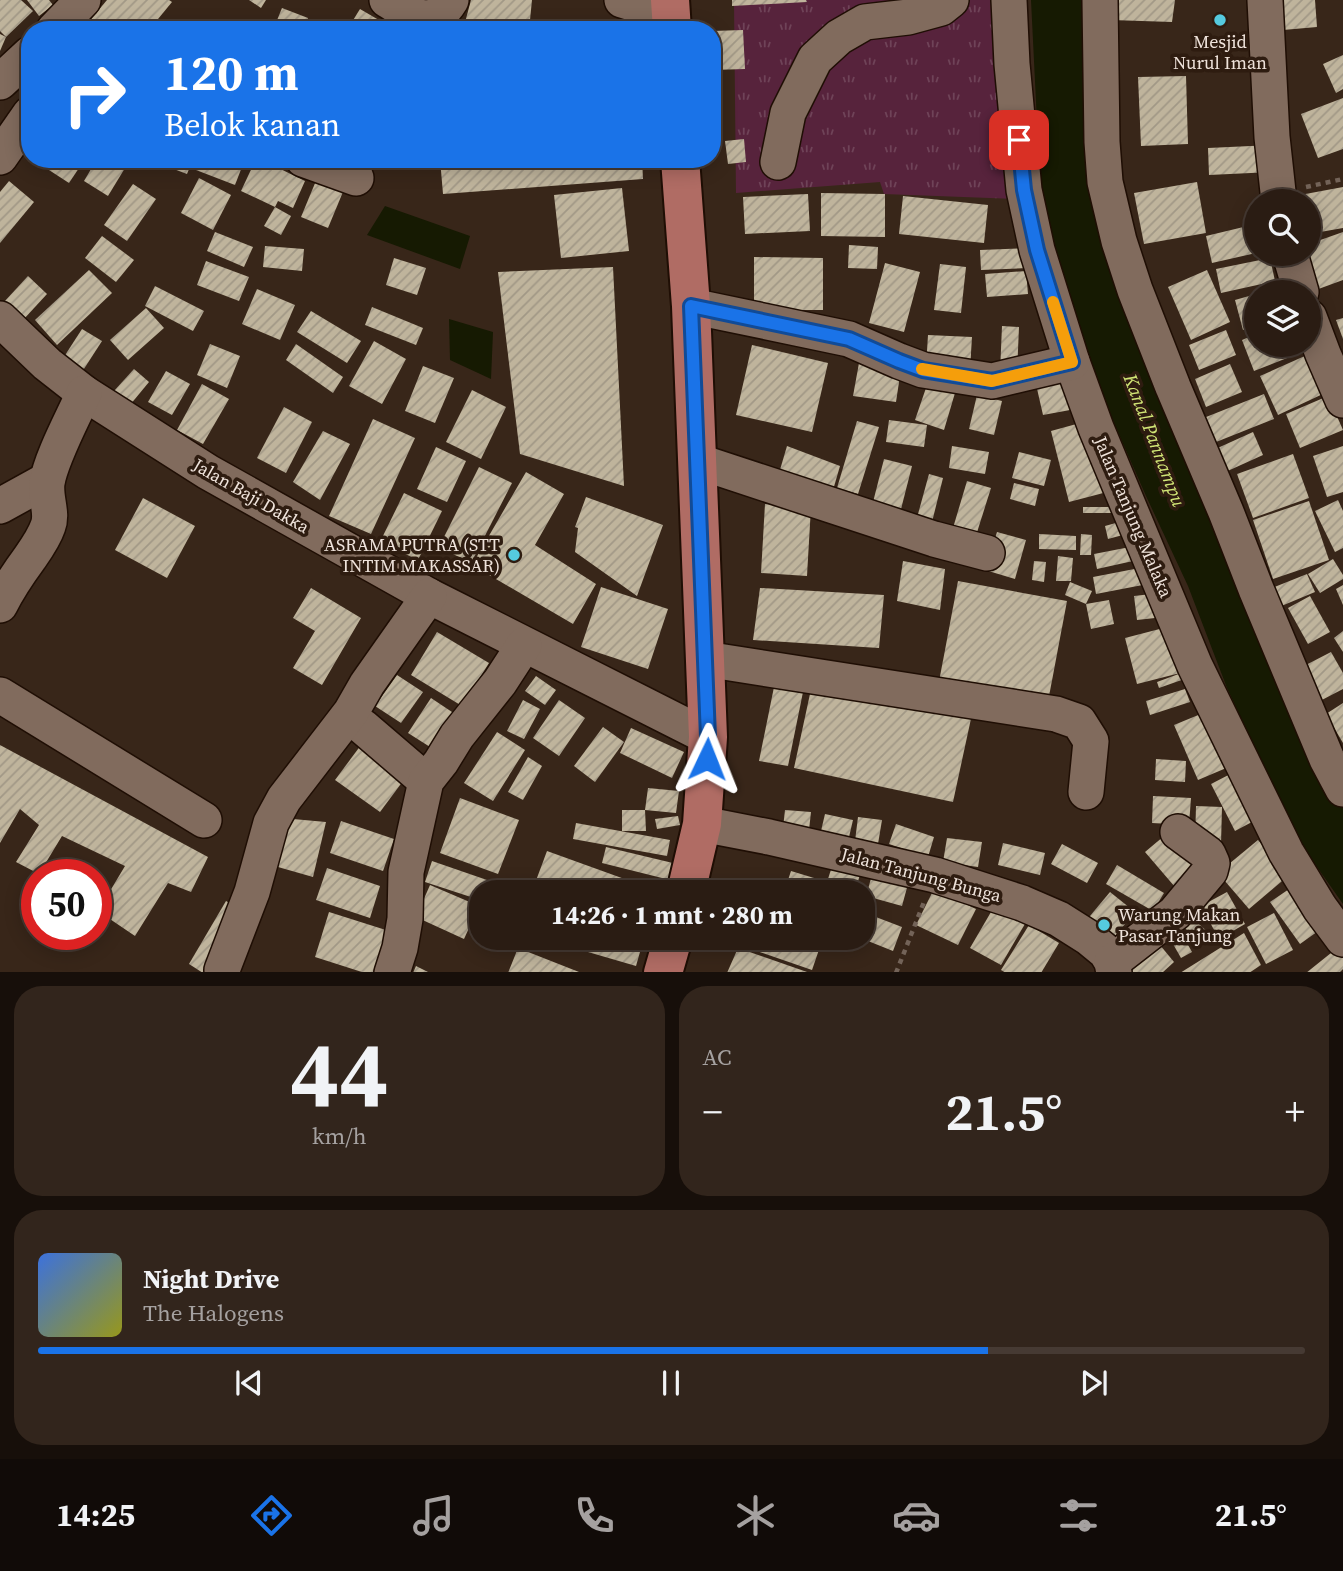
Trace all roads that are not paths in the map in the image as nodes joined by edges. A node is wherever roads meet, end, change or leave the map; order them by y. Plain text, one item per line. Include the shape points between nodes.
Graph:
1 (83, 0) edge
2 (387, 0) edge
3 (451, 0) edge
4 (622, 0) edge
5 (951, 0) edge
6 (1009, 0) edge
7 (1100, 0) edge
8 (1265, 0) edge
9 (671, 15) edge
10 (63, 21) edge
11 (21, 62) edge
12 (0, 82) edge
13 (21, 127) edge
14 (0, 156) edge
15 (778, 162) dead end
16 (328, 168) edge
17 (681, 168) edge
18 (356, 178) dead end
19 (1278, 189) edge
20 (691, 306) junction
21 (0, 319) edge
22 (1321, 349) edge
23 (1072, 362) junction
24 (84, 393) junction
25 (1343, 400) edge
26 (697, 461) junction
27 (47, 481) junction
28 (0, 506) edge
29 (987, 553) dead end
30 (429, 596) junction
31 (0, 605) edge
32 (524, 645) junction
33 (705, 659) junction
34 (0, 695) edge
35 (363, 727) dead end
36 (708, 737) junction
37 (426, 781) junction
38 (1343, 789) edge
39 (1086, 792) dead end
40 (204, 820) dead end
41 (702, 824) junction
42 (1178, 832) dead end
43 (689, 880) edge
44 (1343, 939) edge
45 (669, 950) edge
46 (1113, 967) edge
47 (222, 970) dead end
48 (392, 972) edge
49 (663, 972) edge

1 - 10 street
2 - 3 street via 425,19 441,14
4 - 9 street
5 - 15 street via 941,8 908,17 865,22 815,59 788,113
6 - 23 street, Jalan Tanjung Malaka via 1024,190 1037,250
7 - 38 street via 1105,182 1119,241 1173,387
8 - 19 street
11 - 12 street
13 - 14 street
16 - 18 street
17 - 20 main road
20 - 23 street via 849,339 923,370 992,381
20 - 26 main road
21 - 24 street, Jalan Baji Dakka
22 - 25 street
23 - 44 street, Jalan Tanjung Malaka via 1195,666 1286,852
24 - 27 street
24 - 30 street, Jalan Baji Dakka via 208,472
26 - 29 street
26 - 33 main road
27 - 28 street
27 - 31 street via 48,527
30 - 32 street, Jalan Baji Dakka
30 - 47 street via 351,712 284,799 271,823
32 - 36 street, Jalan Baji Dakka
32 - 37 street
33 - 36 main road
33 - 39 street via 1056,714 1079,722 1091,741
34 - 40 street
35 - 37 street
36 - 41 main road
37 - 48 street via 406,872 405,919
41 - 43 main road
41 - 46 street, Jalan Tanjung Bunga via 935,875 1022,903 1089,938
42 - 46 street via 1208,854 1210,871 1175,913
45 - 49 main road

